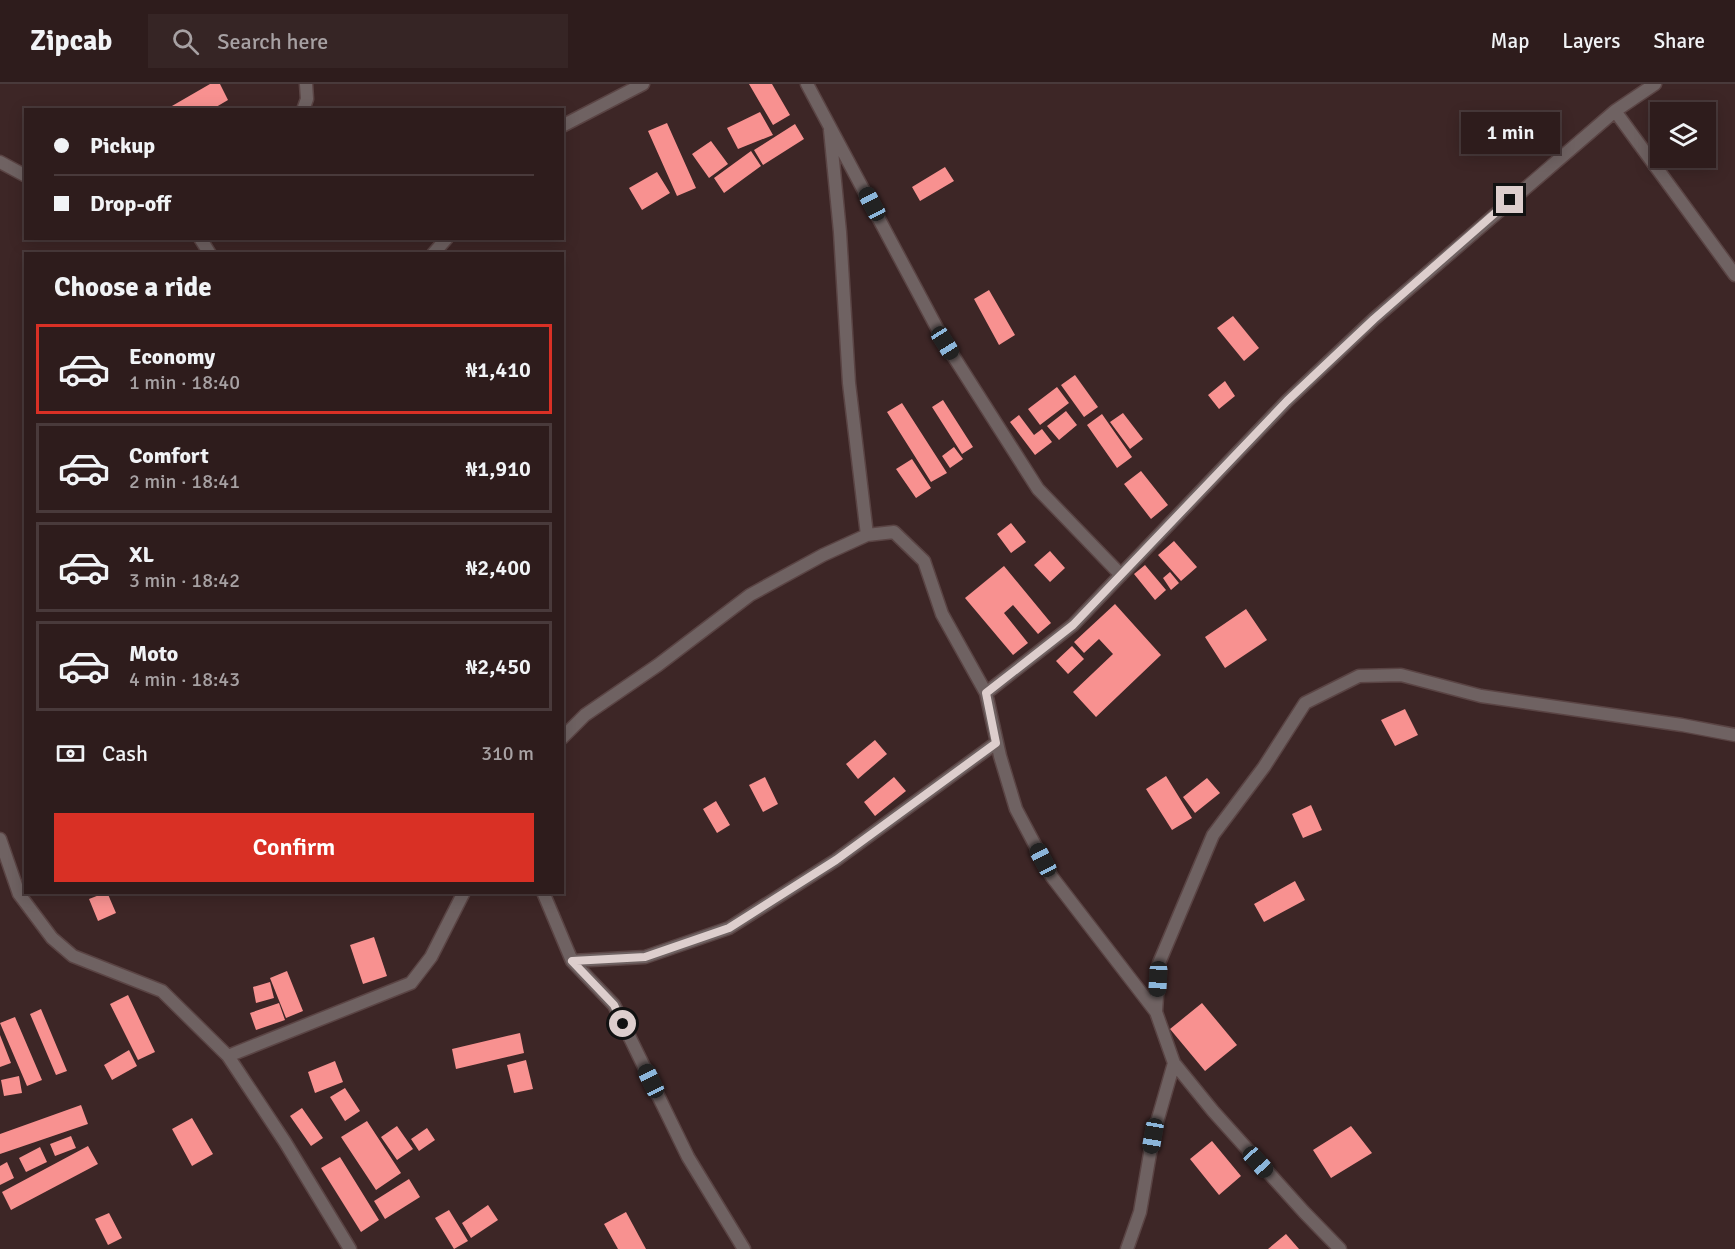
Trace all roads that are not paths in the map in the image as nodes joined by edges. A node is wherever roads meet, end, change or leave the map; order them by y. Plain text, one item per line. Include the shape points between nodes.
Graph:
1 (306, 84) edge
2 (643, 84) edge
3 (807, 84) edge
4 (1655, 84) edge
5 (304, 108) edge
6 (1615, 111) junction
7 (830, 124) junction
8 (564, 125) edge
9 (0, 162) edge
10 (24, 175) edge
11 (445, 240) edge
12 (435, 252) edge
13 (1735, 275) edge
14 (867, 535) junction
15 (1121, 575) junction
16 (986, 693) junction
17 (1735, 735) edge
18 (564, 736) edge
19 (996, 743) junction
20 (0, 838) edge
21 (463, 894) edge
22 (544, 894) edge
23 (572, 961) junction
24 (1156, 1012) junction
25 (228, 1056) junction
26 (1173, 1063) junction
27 (350, 1249) edge
28 (744, 1249) edge
29 (1127, 1249) edge
30 (1340, 1249) edge

1 - 5 street
2 - 8 street
3 - 7 street
4 - 6 street
6 - 13 street
6 - 15 street via 1356,335 1287,401
7 - 14 street via 849,383
7 - 15 street via 945,343 1038,489
9 - 10 street
11 - 12 street
14 - 16 street via 894,532 924,561 942,615
14 - 18 street via 750,595 585,715
15 - 16 street via 1073,625
16 - 19 street
17 - 24 street via 1481,696 1401,675 1359,676 1305,703 1213,835 1159,963
19 - 23 street via 836,860 729,928 645,957
19 - 24 street via 1016,809 1052,877
20 - 25 street via 19,894 52,938 73,956 162,991
21 - 25 street via 431,957 411,983
22 - 23 street
23 - 28 street via 614,1005 688,1157
24 - 26 street
25 - 27 street
26 - 29 street via 1153,1136 1140,1212
26 - 30 street

